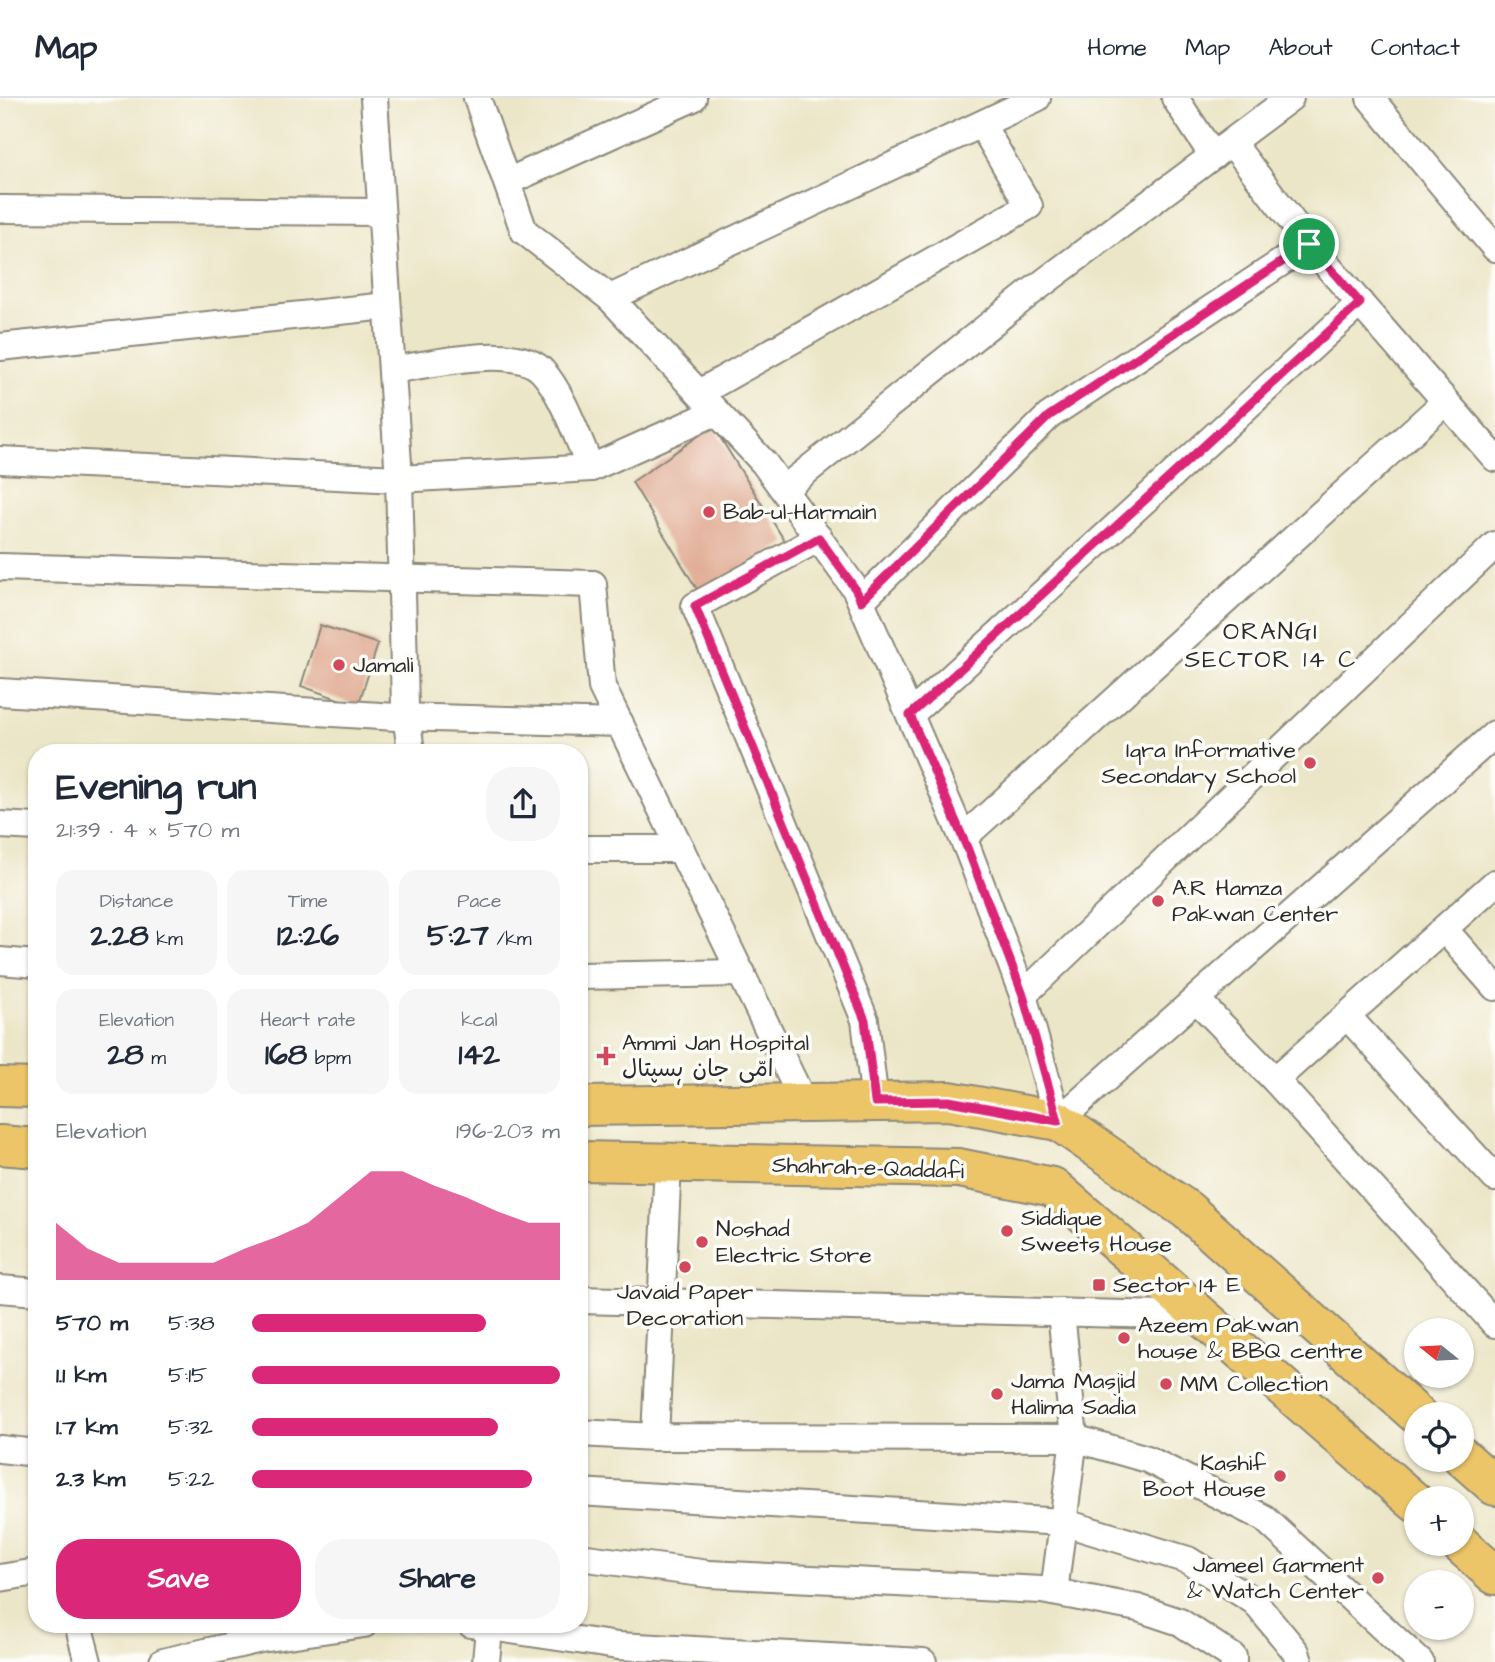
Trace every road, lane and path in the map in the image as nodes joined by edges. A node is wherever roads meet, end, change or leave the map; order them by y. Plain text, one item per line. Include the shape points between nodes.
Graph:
1 (374, 98) edge
2 (477, 98) edge
3 (693, 98) edge
4 (1037, 98) edge
5 (1175, 98) edge
6 (1290, 98) edge
7 (1370, 98) edge
8 (982, 125) junction
9 (1222, 149) junction
10 (507, 183) junction
11 (0, 209) edge
12 (381, 212) junction
13 (1309, 244) junction
14 (1495, 248) edge
15 (610, 298) junction
16 (1360, 303) junction
17 (387, 306) junction
18 (0, 347) edge
19 (392, 370) junction
20 (707, 402) junction
21 (1446, 402) junction
22 (1495, 458) edge
23 (0, 460) edge
24 (591, 468) junction
25 (399, 479) junction
26 (783, 489) junction
27 (819, 538) junction
28 (1495, 545) edge
29 (0, 566) edge
30 (403, 577) junction
31 (861, 601) junction
32 (0, 692) edge
33 (406, 715) junction
34 (910, 715) junction
35 (620, 723) junction
36 (1495, 734) edge
37 (410, 744) edge
38 (0, 825) edge
39 (28, 827) edge
40 (963, 838) junction
41 (588, 849) edge
42 (681, 849) junction
43 (1495, 883) edge
44 (1444, 929) junction
45 (0, 961) edge
46 (28, 963) edge
47 (741, 973) junction
48 (588, 976) edge
49 (1495, 987) edge
50 (1023, 995) junction
51 (1196, 999) junction
52 (1347, 1016) junction
53 (1275, 1080) junction
54 (0, 1087) edge
55 (28, 1088) edge
56 (875, 1102) junction
57 (804, 1103) junction
58 (588, 1106) edge
59 (1058, 1121) junction
60 (0, 1145) edge
61 (28, 1147) edge
62 (588, 1161) edge
63 (668, 1163) junction
64 (1495, 1178) edge
65 (0, 1289) edge
66 (28, 1291) edge
67 (588, 1300) edge
68 (662, 1303) junction
69 (1061, 1312) junction
70 (1202, 1316) junction
71 (1495, 1324) edge
72 (1404, 1403) edge
73 (588, 1433) edge
74 (655, 1437) junction
75 (1074, 1438) junction
76 (0, 1449) edge
77 (28, 1452) edge
78 (1474, 1467) edge
79 (1495, 1486) edge
80 (588, 1493) edge
81 (1404, 1493) edge
82 (1062, 1522) junction
83 (1474, 1556) edge
84 (588, 1558) edge
85 (28, 1573) edge
86 (1495, 1575) edge
87 (0, 1578) edge
88 (1054, 1592) junction
89 (80, 1633) edge
90 (302, 1633) edge
91 (481, 1633) edge
92 (547, 1633) edge
93 (634, 1655) edge
94 (751, 1658) edge
95 (846, 1660) edge
96 (88, 1662) edge
97 (163, 1662) edge
98 (486, 1662) edge
99 (923, 1662) edge
100 (1233, 1662) edge
101 (1299, 1662) edge
102 (1420, 1662) edge

1 - 12 street
2 - 10 street
3 - 10 street
4 - 8 street
5 - 9 street
6 - 9 street
7 - 14 street
8 - 15 street
8 - 20 street via 1029,206
9 - 13 street
9 - 26 street via 1031,292
10 - 15 street via 524,231
11 - 12 street
12 - 17 street
13 - 16 street
13 - 31 street via 1049,416
15 - 20 street
16 - 21 street
16 - 34 street
17 - 18 street
17 - 19 street
19 - 24 street via 488,357 524,359 542,371
19 - 25 street
20 - 24 street
20 - 26 street
21 - 22 street
21 - 40 street
23 - 25 street
24 - 25 street
25 - 30 street
26 - 27 street
27 - 31 street
27 - 56 street via 695,606 865,1020
28 - 50 street
29 - 30 street
30 - 33 street
30 - 35 street via 593,584 602,687
31 - 34 street
32 - 33 street
33 - 35 street
33 - 37 street
34 - 40 street
35 - 42 street
36 - 51 street
38 - 39 street
40 - 50 street
41 - 42 street
42 - 47 street
43 - 44 street
44 - 49 street
44 - 52 street
45 - 46 street
47 - 48 street
47 - 57 street
50 - 59 street
51 - 53 street
51 - 59 street
52 - 53 street
52 - 64 street
53 - 71 street
54 - 55 main road
56 - 57 main road
56 - 59 main road via 949,1101
57 - 58 main road
59 - 72 main road via 1187,1210
60 - 61 main road
62 - 63 main road, Shahrah-e-Qaddafi
63 - 68 street
63 - 70 main road, Shahrah-e-Qaddafi via 959,1168 1053,1187
65 - 66 street
67 - 68 street
68 - 69 street
68 - 74 street
69 - 70 street
69 - 75 street
70 - 81 main road, Shahrah-e-Qaddafi
73 - 74 street
74 - 75 street
75 - 82 street
75 - 102 street via 1147,1459 1264,1518
76 - 77 street
78 - 79 main road
80 - 82 street
82 - 88 street
82 - 101 street via 1188,1560 1254,1601 1296,1652
83 - 86 main road
84 - 88 street via 709,1574
85 - 87 street
88 - 100 street via 1138,1608 1180,1622 1233,1657
89 - 96 street
90 - 97 street
91 - 98 street
92 - 93 street
93 - 94 street
94 - 95 street
95 - 99 street

